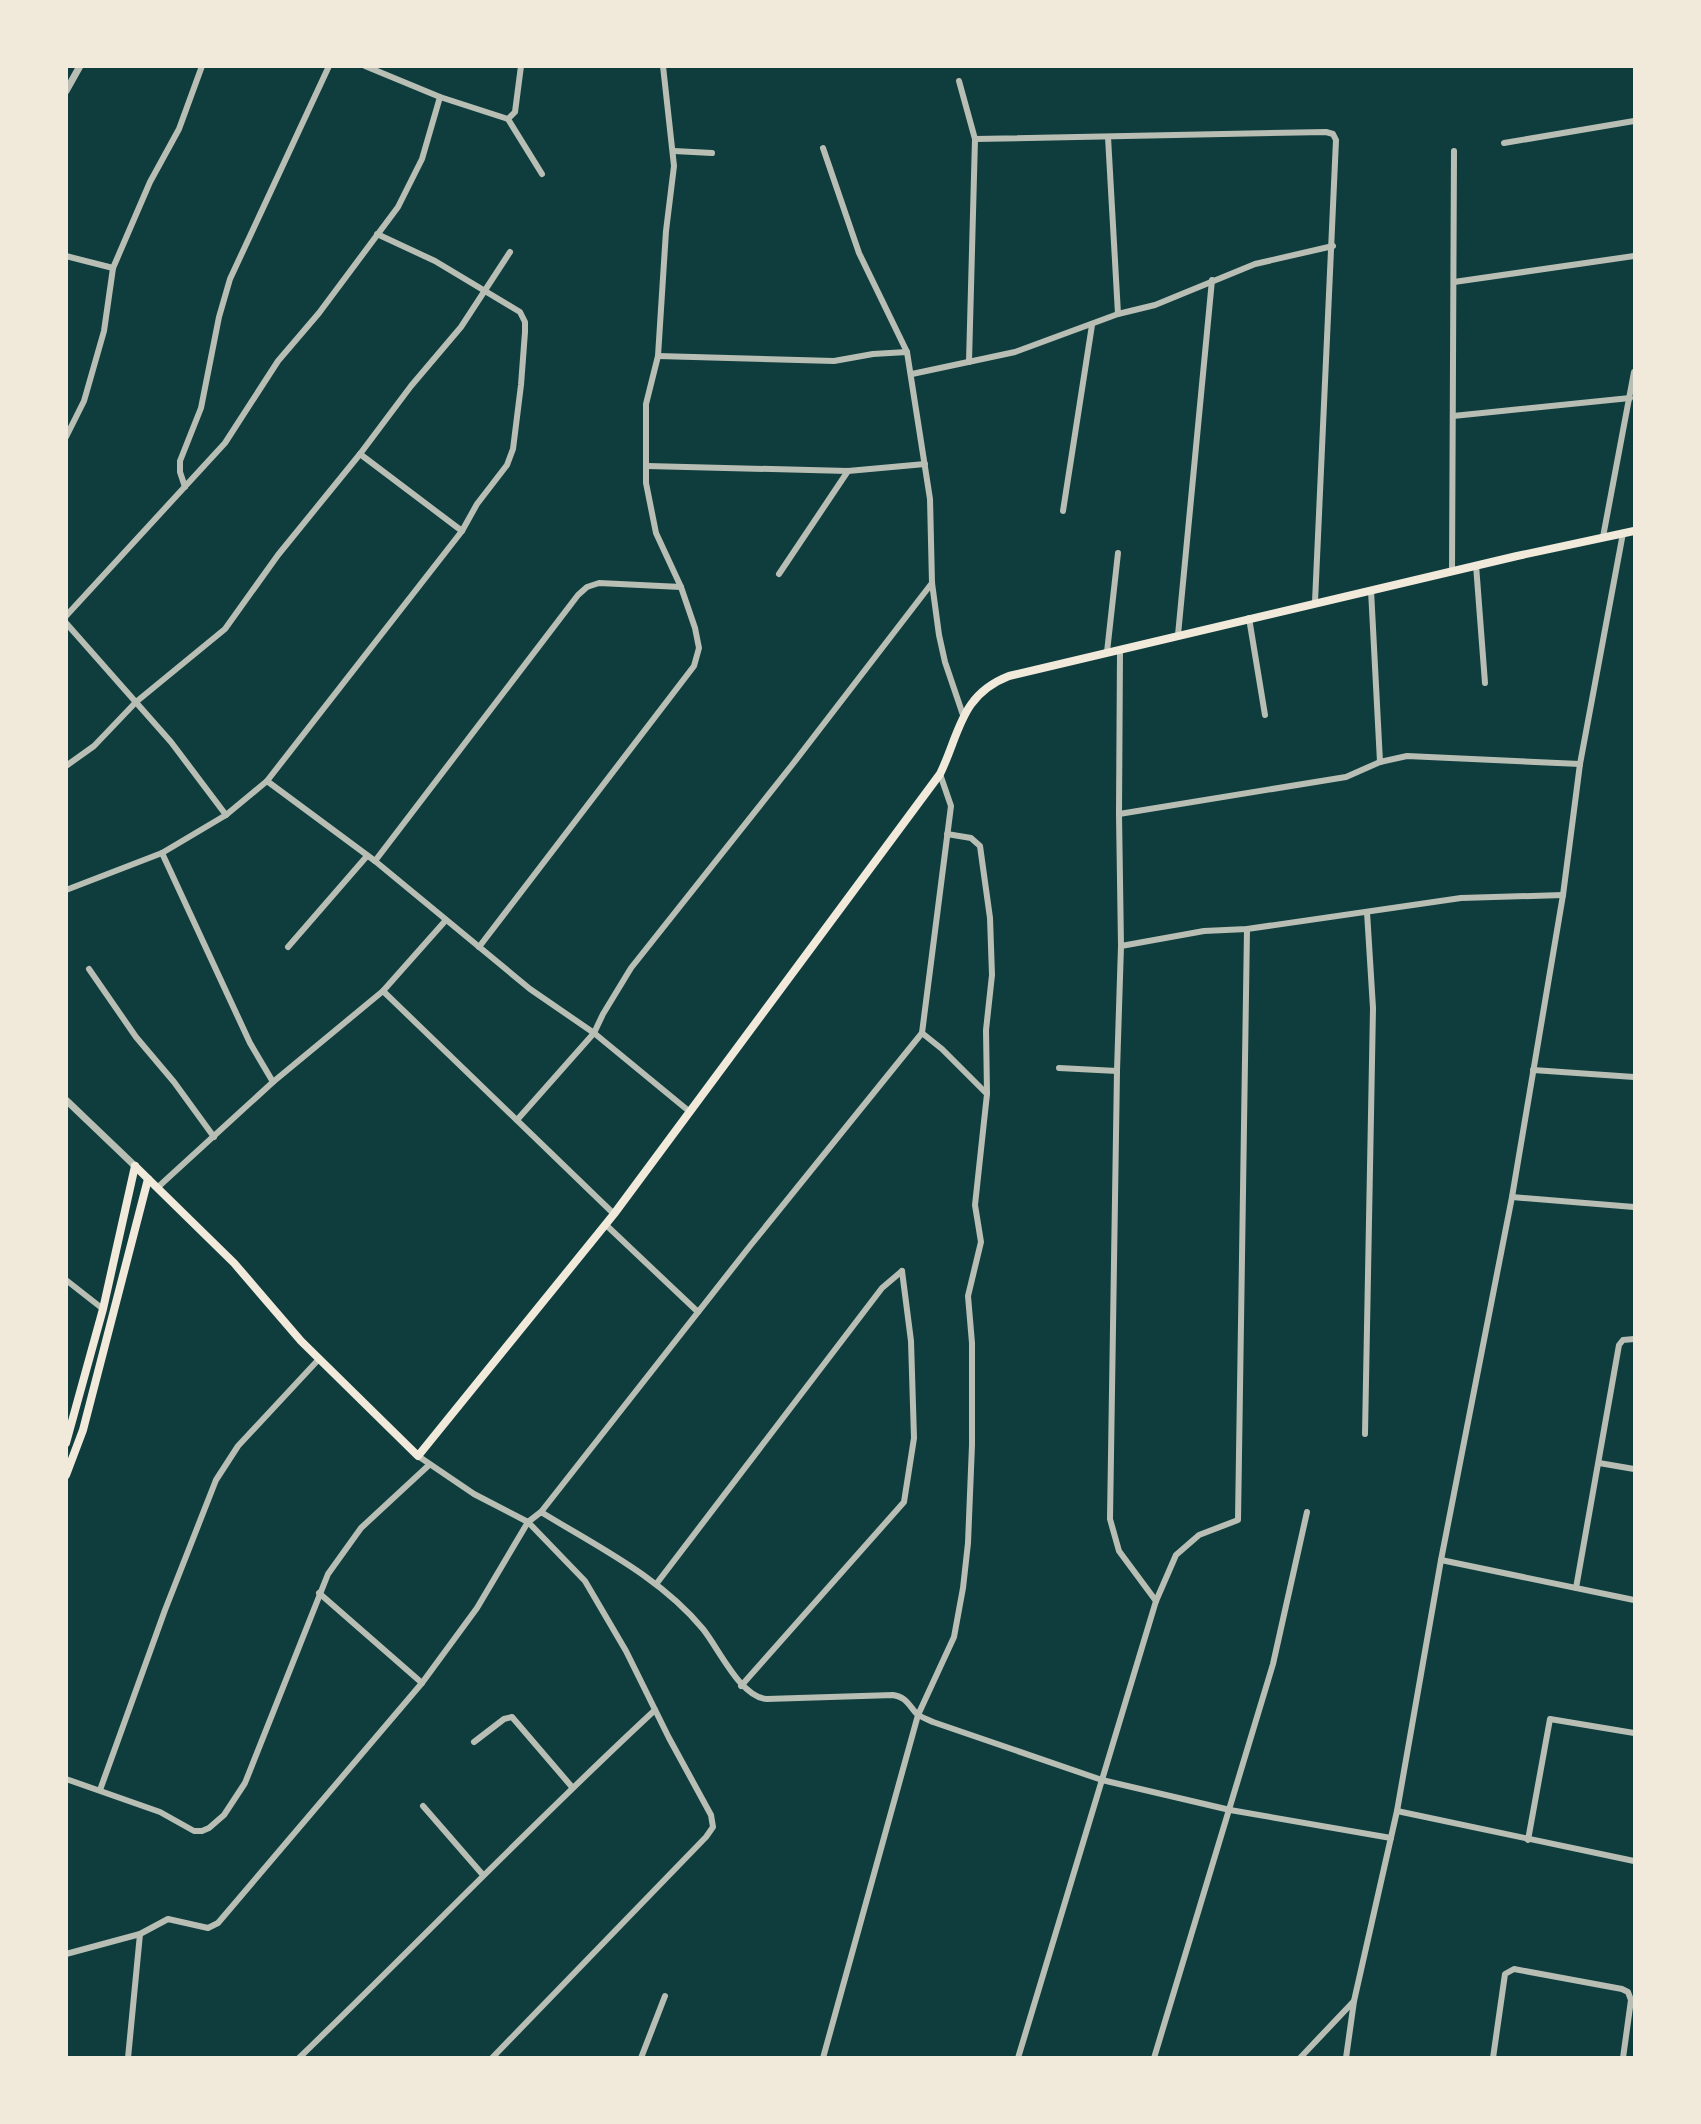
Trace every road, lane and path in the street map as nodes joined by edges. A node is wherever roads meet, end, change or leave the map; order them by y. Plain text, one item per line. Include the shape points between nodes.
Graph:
1 (80, 66) edge
2 (202, 66) edge
3 (329, 66) edge
4 (365, 66) edge
5 (521, 66) edge
6 (663, 66) edge
7 (959, 81) dead end
8 (66, 91) edge
9 (440, 97) junction
10 (508, 119) junction
11 (1634, 121) edge
12 (1108, 137) junction
13 (975, 139) junction
14 (1503, 143) dead end
15 (823, 148) dead end
16 (674, 151) junction
17 (1454, 151) dead end
18 (712, 153) dead end
19 (542, 174) dead end
20 (377, 234) junction
21 (1333, 246) junction
22 (510, 252) dead end
23 (66, 256) edge
24 (1634, 256) edge
25 (113, 268) junction
26 (1212, 280) junction
27 (1454, 282) junction
28 (483, 291) junction
29 (1118, 314) junction
30 (1092, 324) junction
31 (907, 352) junction
32 (658, 356) junction
33 (969, 362) junction
34 (1634, 372) edge
35 (912, 374) junction
36 (1630, 398) junction
37 (1453, 416) junction
38 (66, 437) edge
39 (360, 454) junction
40 (925, 464) junction
41 (647, 466) junction
42 (848, 471) junction
43 (185, 487) junction
44 (1063, 511) dead end
45 (462, 531) junction
46 (1634, 531) edge
47 (1623, 533) junction
48 (1603, 537) junction
49 (1118, 553) dead end
50 (1476, 565) junction
51 (1452, 571) junction
52 (779, 574) dead end
53 (932, 583) junction
54 (681, 587) junction
55 (1370, 590) junction
56 (1315, 602) junction
57 (66, 616) edge
58 (1249, 618) junction
59 (66, 624) edge
60 (1178, 635) junction
61 (1121, 650) junction
62 (1107, 652) junction
63 (1485, 683) dead end
64 (136, 702) junction
65 (963, 715) junction
66 (1265, 715) dead end
67 (1380, 762) junction
68 (1580, 764) junction
69 (66, 766) edge
70 (940, 774) junction
71 (267, 781) junction
72 (1119, 814) junction
73 (226, 815) junction
74 (947, 834) junction
75 (162, 853) junction
76 (367, 856) junction
77 (375, 861) junction
78 (66, 890) edge
79 (1563, 895) junction
80 (1367, 912) junction
81 (446, 920) junction
82 (1247, 929) junction
83 (1121, 946) junction
84 (288, 947) dead end
85 (480, 947) junction
86 (89, 969) dead end
87 (383, 991) junction
88 (594, 1033) junction
89 (922, 1033) junction
90 (1059, 1068) dead end
91 (1532, 1070) junction
92 (1117, 1071) junction
93 (1634, 1077) edge
94 (273, 1082) junction
95 (987, 1094) junction
96 (66, 1100) edge
97 (691, 1112) junction
98 (517, 1120) junction
99 (214, 1137) junction
100 (135, 1166) junction
101 (148, 1179) junction
102 (157, 1188) junction
103 (1512, 1198) junction
104 (1634, 1207) edge
105 (614, 1214) junction
106 (605, 1224) junction
107 (66, 1280) edge
108 (103, 1309) junction
109 (698, 1312) junction
110 (1634, 1339) edge
111 (319, 1359) junction
112 (78, 1404) junction
113 (89, 1408) junction
114 (69, 1426) edge
115 (1366, 1434) dead end
116 (66, 1443) edge
117 (418, 1456) junction
118 (1599, 1463) junction
119 (429, 1465) junction
120 (1634, 1469) edge
121 (66, 1475) edge
122 (541, 1512) junction
123 (1307, 1512) dead end
124 (528, 1522) junction
125 (1441, 1560) junction
126 (657, 1583) junction
127 (1576, 1588) junction
128 (319, 1592) junction
129 (1634, 1600) edge
130 (1156, 1601) junction
131 (422, 1683) junction
132 (741, 1686) junction
133 (655, 1710) junction
134 (918, 1715) junction
135 (1634, 1733) edge
136 (474, 1742) dead end
137 (66, 1779) edge
138 (1101, 1780) junction
139 (572, 1787) junction
140 (100, 1790) junction
141 (423, 1806) dead end
142 (1230, 1810) junction
143 (1397, 1811) junction
144 (1391, 1838) junction
145 (1528, 1840) junction
146 (1634, 1861) edge
147 (483, 1875) junction
148 (140, 1934) junction
149 (66, 1954) edge
150 (665, 1996) dead end
151 (1354, 2001) junction
152 (128, 2057) edge
153 (299, 2057) edge
154 (492, 2057) edge
155 (641, 2057) edge
156 (823, 2057) edge
157 (1018, 2057) edge
158 (1154, 2057) edge
159 (1300, 2057) edge
160 (1346, 2057) edge
161 (1493, 2057) edge
162 (1623, 2057) edge

1 - 8 street
2 - 25 street via 179,129
3 - 43 street via 223,299 201,408 180,461
4 - 9 street
5 - 10 street via 515,112
6 - 16 street
7 - 13 street
9 - 10 street
9 - 20 street via 411,185
10 - 19 street
11 - 14 street
12 - 13 street
12 - 21 street via 1333,134
12 - 29 street
13 - 33 street
15 - 31 street via 859,253
16 - 18 street
16 - 32 street
17 - 27 street
20 - 28 street via 435,261
20 - 43 street via 272,368 225,443
21 - 26 street via 1268,260
21 - 56 street
22 - 28 street
23 - 25 street
24 - 27 street
25 - 38 street via 104,331 84,401
26 - 29 street via 1155,305
26 - 60 street
27 - 37 street
28 - 39 street via 461,327
28 - 45 street via 520,312 524,322 521,385 513,449
29 - 30 street
30 - 33 street via 1015,352
30 - 44 street
31 - 32 street via 834,361
31 - 35 street
32 - 41 street via 646,404
33 - 35 street
34 - 36 street
35 - 40 street
36 - 37 street
36 - 48 street
37 - 51 street
39 - 45 street
39 - 64 street via 225,629
40 - 42 street
40 - 53 street via 933,533
41 - 42 street
41 - 54 street via 656,533
42 - 52 street
43 - 57 street
45 - 71 street
46 - 47 main road
47 - 48 main road
47 - 68 street
48 - 50 main road
49 - 62 street
50 - 51 main road
50 - 63 street
51 - 55 main road
53 - 65 street via 945,663
53 - 88 street via 631,968
54 - 77 street via 599,583 578,595
54 - 85 street via 699,648 694,666
55 - 56 main road
55 - 67 street
56 - 58 main road
58 - 60 main road
58 - 66 street
59 - 64 street
60 - 61 main road
61 - 62 main road
61 - 72 street
62 - 65 main road via 996,681
64 - 69 street via 94,746
64 - 73 street
65 - 70 main road
67 - 68 street via 1407,756
67 - 72 street via 1346,777
68 - 79 street
70 - 74 street via 951,806
70 - 97 main road
71 - 73 street
71 - 76 street
72 - 83 street
73 - 75 street
74 - 89 street
74 - 95 street via 971,838 980,846 992,975 986,1030
75 - 78 street
75 - 94 street via 250,1043
76 - 77 street
76 - 84 street
77 - 81 street
79 - 80 street via 1461,898
79 - 91 street
80 - 82 street
80 - 115 street via 1373,1008
81 - 85 street
81 - 87 street
82 - 83 street via 1204,931
82 - 130 street via 1238,1520 1199,1535 1176,1555
83 - 92 street
85 - 88 street
86 - 99 street
87 - 94 street
87 - 98 street
88 - 97 street
88 - 98 street
89 - 95 street
89 - 109 street
90 - 92 street
91 - 93 street
91 - 103 street
92 - 130 street via 1110,1519 1119,1551
94 - 99 street
95 - 134 street via 975,1205 981,1242 968,1296 972,1343 968,1543 954,1637
96 - 100 street
97 - 105 main road
98 - 105 street
99 - 102 street
100 - 101 main road
100 - 108 main road
101 - 102 main road
101 - 113 main road
102 - 111 main road via 234,1263
103 - 104 street
103 - 125 street
105 - 106 main road
106 - 109 street
106 - 117 main road
107 - 108 street
108 - 112 main road
109 - 122 street
110 - 118 street via 1619,1345
111 - 117 main road
111 - 140 street via 238,1446 216,1480
112 - 113 main road
112 - 114 main road
113 - 121 main road
114 - 116 main road
117 - 119 street
118 - 120 street
118 - 127 street
119 - 124 street
119 - 128 street via 361,1528
122 - 124 street
122 - 126 street
123 - 142 street via 1273,1664
124 - 131 street via 477,1608
124 - 133 street via 585,1581
125 - 127 street
125 - 143 street
126 - 132 street via 690,1612
126 - 132 street via 882,1288 902,1271 911,1341 914,1438 904,1502
127 - 129 street
128 - 131 street
128 - 140 street via 245,1783 224,1815 209,1828 194,1831 160,1812
130 - 138 street
131 - 148 street via 218,1923 208,1928 169,1919
132 - 134 street via 761,1699 893,1695 910,1703
133 - 139 street
133 - 154 street via 711,1815 712,1827
134 - 138 street
134 - 156 street
135 - 145 street via 1550,1719
136 - 139 street via 504,1718 512,1717
137 - 140 street
138 - 142 street
138 - 157 street
139 - 147 street
141 - 147 street
142 - 144 street
142 - 158 street
143 - 144 street
143 - 145 street
144 - 151 street
145 - 146 street
147 - 153 street
148 - 149 street
148 - 152 street
150 - 155 street
151 - 159 street
151 - 160 street
161 - 162 street via 1505,1974 1514,1969 1628,1993 1631,2000

